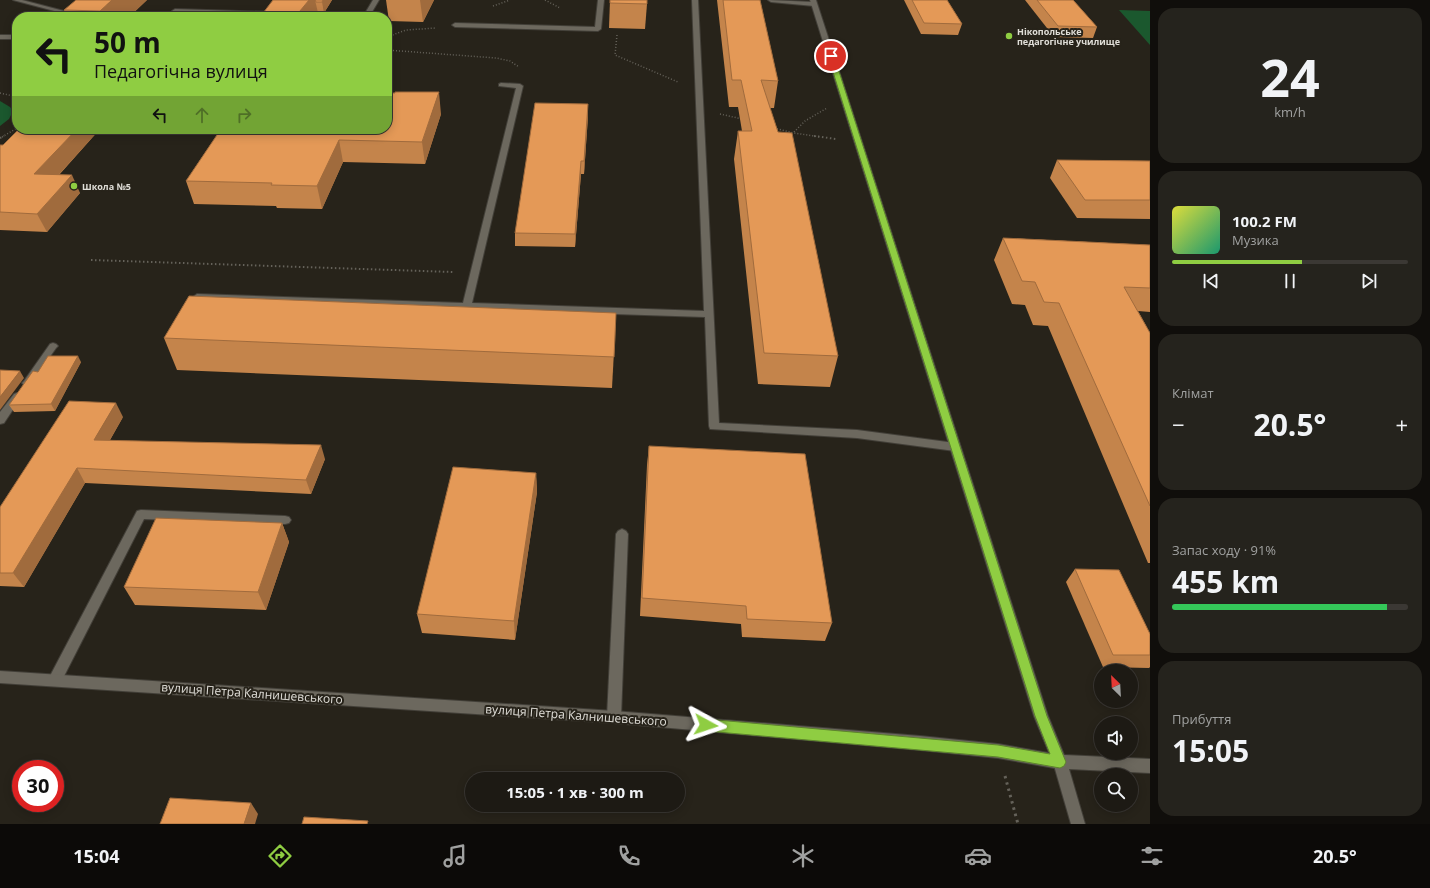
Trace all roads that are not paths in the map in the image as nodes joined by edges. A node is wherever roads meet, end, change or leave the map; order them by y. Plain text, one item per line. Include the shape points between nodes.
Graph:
1 (16, 0) edge
2 (376, 0) edge
3 (601, 0) edge
4 (695, 0) edge
5 (771, 0) edge
6 (814, 2) edge
7 (175, 11) dead end
8 (68, 12) edge
9 (227, 12) edge
10 (368, 12) edge
11 (455, 26) dead end
12 (0, 37) edge
13 (12, 37) edge
14 (501, 85) dead end
15 (197, 297) edge
16 (467, 306) junction
17 (709, 314) junction
18 (53, 346) dead end
19 (0, 420) edge
20 (955, 447) junction
21 (284, 520) dead end
22 (622, 534) dead end
23 (0, 677) edge
24 (55, 680) junction
25 (614, 717) junction
26 (1060, 762) junction
27 (1150, 766) edge
28 (1078, 824) edge

1 - 8 main road
2 - 10 main road
3 - 11 main road via 598,29
4 - 17 main road
5 - 6 main road
6 - 20 main road
7 - 9 main road
12 - 13 main road
14 - 16 main road via 520,86
15 - 16 main road
16 - 17 main road
17 - 20 main road via 714,426 857,434
18 - 19 main road
20 - 26 main road via 1041,716
21 - 24 main road via 141,514
22 - 25 main road
23 - 24 main road, вулиця Петра Калнишевського
24 - 25 main road, вулиця Петра Калнишевського
25 - 26 main road, вулиця Петра Калнишевського via 998,751
26 - 27 main road, вулиця Петра Калнишевського
26 - 28 main road

